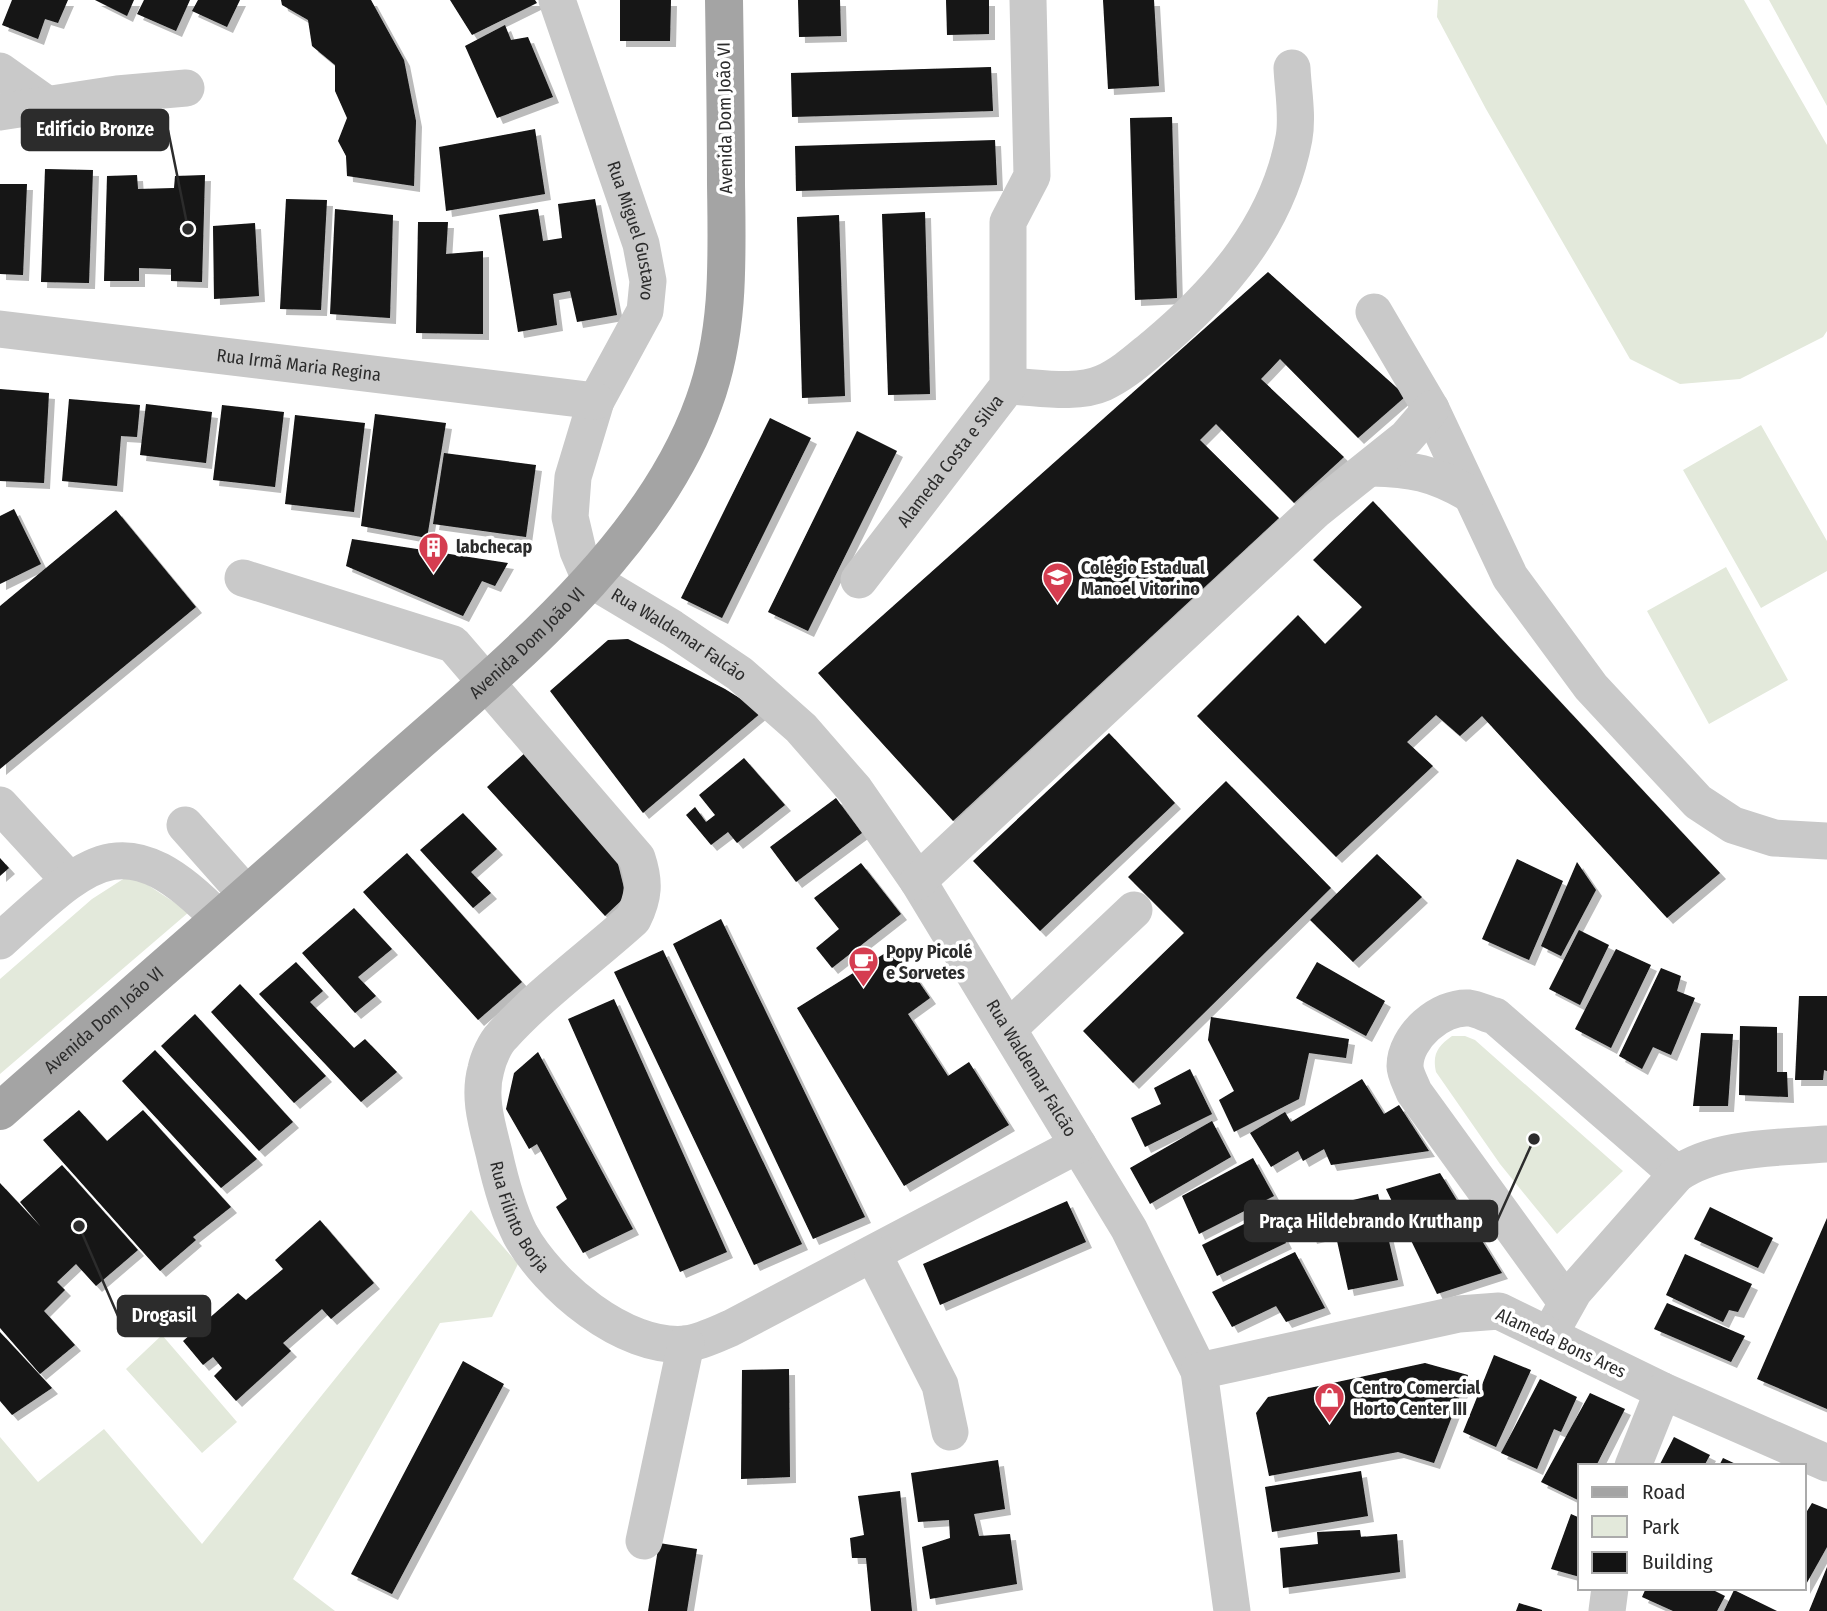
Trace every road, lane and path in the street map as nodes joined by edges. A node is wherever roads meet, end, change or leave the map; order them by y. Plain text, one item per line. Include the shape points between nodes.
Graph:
1 (557, 0) edge
2 (724, 0) edge
3 (1028, 0) edge
4 (1292, 68) dead end
5 (0, 71) edge
6 (186, 88) dead end
7 (45, 103) junction
8 (0, 112) edge
9 (1374, 312) dead end
10 (0, 329) edge
11 (1008, 386) junction
12 (596, 401) junction
13 (1431, 409) junction
14 (1371, 468) junction
15 (1468, 494) junction
16 (243, 578) dead end
17 (590, 579) junction
18 (859, 580) dead end
19 (486, 681) junction
20 (0, 804) edge
21 (185, 825) dead end
22 (1826, 841) edge
23 (69, 880) junction
24 (918, 881) junction
25 (233, 907) junction
26 (1135, 909) dead end
27 (0, 941) edge
28 (1008, 1029) junction
29 (0, 1111) edge
30 (1827, 1144) edge
31 (1078, 1145) junction
32 (1677, 1174) junction
33 (873, 1254) junction
34 (1566, 1302) junction
35 (1550, 1336) junction
36 (686, 1344) junction
37 (1199, 1371) junction
38 (1663, 1391) junction
39 (950, 1432) dead end
40 (1827, 1463) edge
41 (1634, 1464) edge
42 (644, 1541) dead end
43 (1610, 1590) edge
44 (1232, 1611) edge
45 (1607, 1611) edge

1 - 12 street, Rua Miguel Gustavo via 641,244 648,281 645,311
2 - 17 main road, Avenida Dom João VI via 728,288 719,350 704,402 676,464
3 - 11 street, Alameda Costa e Silva via 1032,176 1008,222
4 - 11 street via 1295,134 1286,173 1271,209 1213,295 1102,384 1084,388
5 - 7 street
6 - 7 street
7 - 8 street
9 - 13 street
10 - 12 street, Rua Irmã Maria Regina
11 - 18 street, Alameda Costa e Silva
12 - 17 street, Rua Miguel Gustavo via 573,477 570,517
13 - 14 street
13 - 15 street
14 - 15 street via 1436,475
14 - 24 street via 1316,510
15 - 22 street via 1510,577 1545,627 1591,687 1698,802 1733,825 1763,835
16 - 19 street, Rua Filinto Borja via 442,638
17 - 19 main road, Avenida Dom João VI
17 - 24 street, Rua Waldemar Falcão via 740,674 801,728 855,790
19 - 25 main road, Avenida Dom João VI
19 - 36 street, Rua Filinto Borja via 637,858 643,875 643,899 633,919 500,1038 485,1069 482,1103 503,1194 520,1233 561,1287 611,1323 659,1342
20 - 23 street
21 - 25 street
23 - 25 street via 105,862 139,860
23 - 27 street
24 - 28 street, Rua Waldemar Falcão
25 - 29 main road, Avenida Dom João VI
26 - 28 street
28 - 31 street, Rua Waldemar Falcão
30 - 32 street via 1707,1159
31 - 33 street, Rua Filinto Borja
31 - 37 street, Rua Waldemar Falcão via 1129,1229
32 - 34 street
32 - 34 street via 1495,1016 1468,1008 1443,1015 1423,1028 1410,1047 1405,1067 1414,1092
33 - 36 street, Rua Filinto Borja via 732,1328
33 - 39 street via 940,1385
34 - 35 street
35 - 37 street, Alameda Bons Ares via 1499,1311 1486,1310
35 - 38 street, Alameda Bons Ares
36 - 42 street
37 - 44 street, Rua Waldemar Falcão
38 - 40 street, Alameda Bons Ares
38 - 41 street
43 - 45 street

